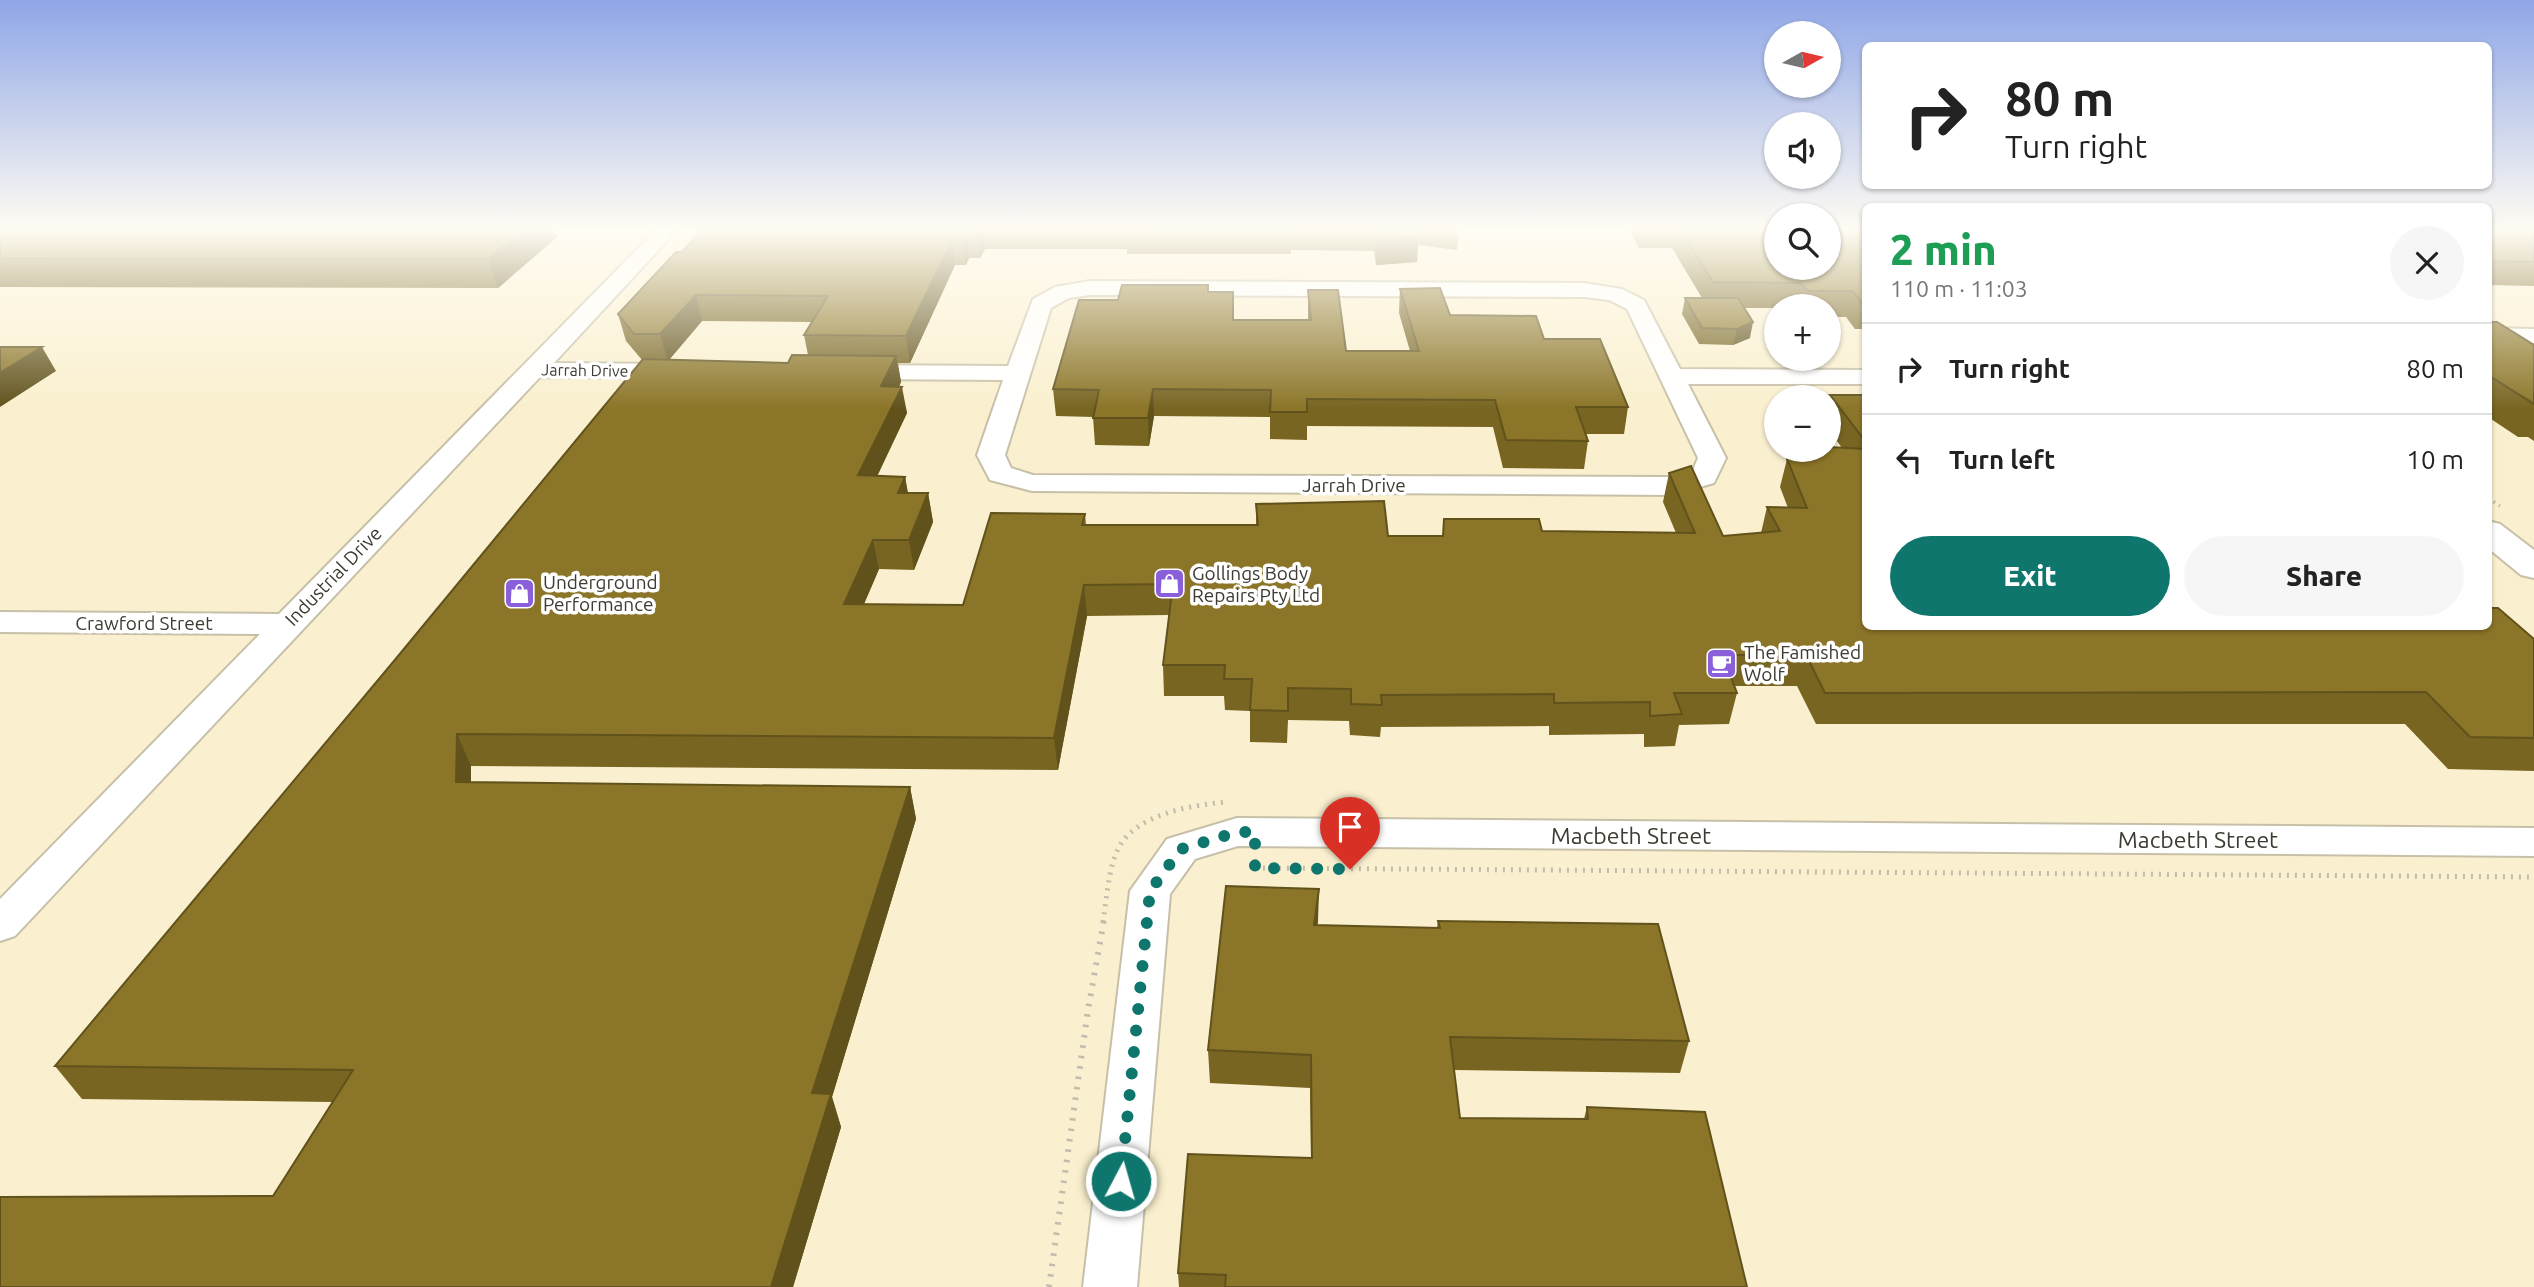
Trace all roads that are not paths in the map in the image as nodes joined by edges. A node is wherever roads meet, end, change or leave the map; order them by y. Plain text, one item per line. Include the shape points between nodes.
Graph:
1 (610, 289) edge
2 (1083, 289) edge
3 (1584, 289) edge
4 (2492, 335) edge
5 (2534, 336) edge
6 (531, 370) junction
7 (704, 371) edge
8 (827, 372) edge
9 (1017, 373) junction
10 (1673, 376) junction
11 (1862, 377) edge
12 (2492, 534) edge
13 (2534, 567) edge
14 (0, 622) edge
15 (287, 624) junction
16 (2534, 842) edge
17 (0, 925) edge
18 (1110, 1287) edge

1 - 6 street, Industrial Drive
2 - 9 street, Jarrah Drive via 1063,292 1041,304
3 - 10 street, Jarrah Drive via 1614,294 1636,305
4 - 5 street
6 - 7 street, Jarrah Drive
6 - 15 street, Industrial Drive
8 - 9 street
9 - 10 street, Jarrah Drive via 990,455 1000,474 1032,483 1672,486 1704,477 1712,457
10 - 11 street
12 - 13 street
14 - 15 street, Crawford Street
15 - 17 street, Industrial Drive
16 - 18 street, Macbeth Street via 1237,832 1181,849 1150,891

